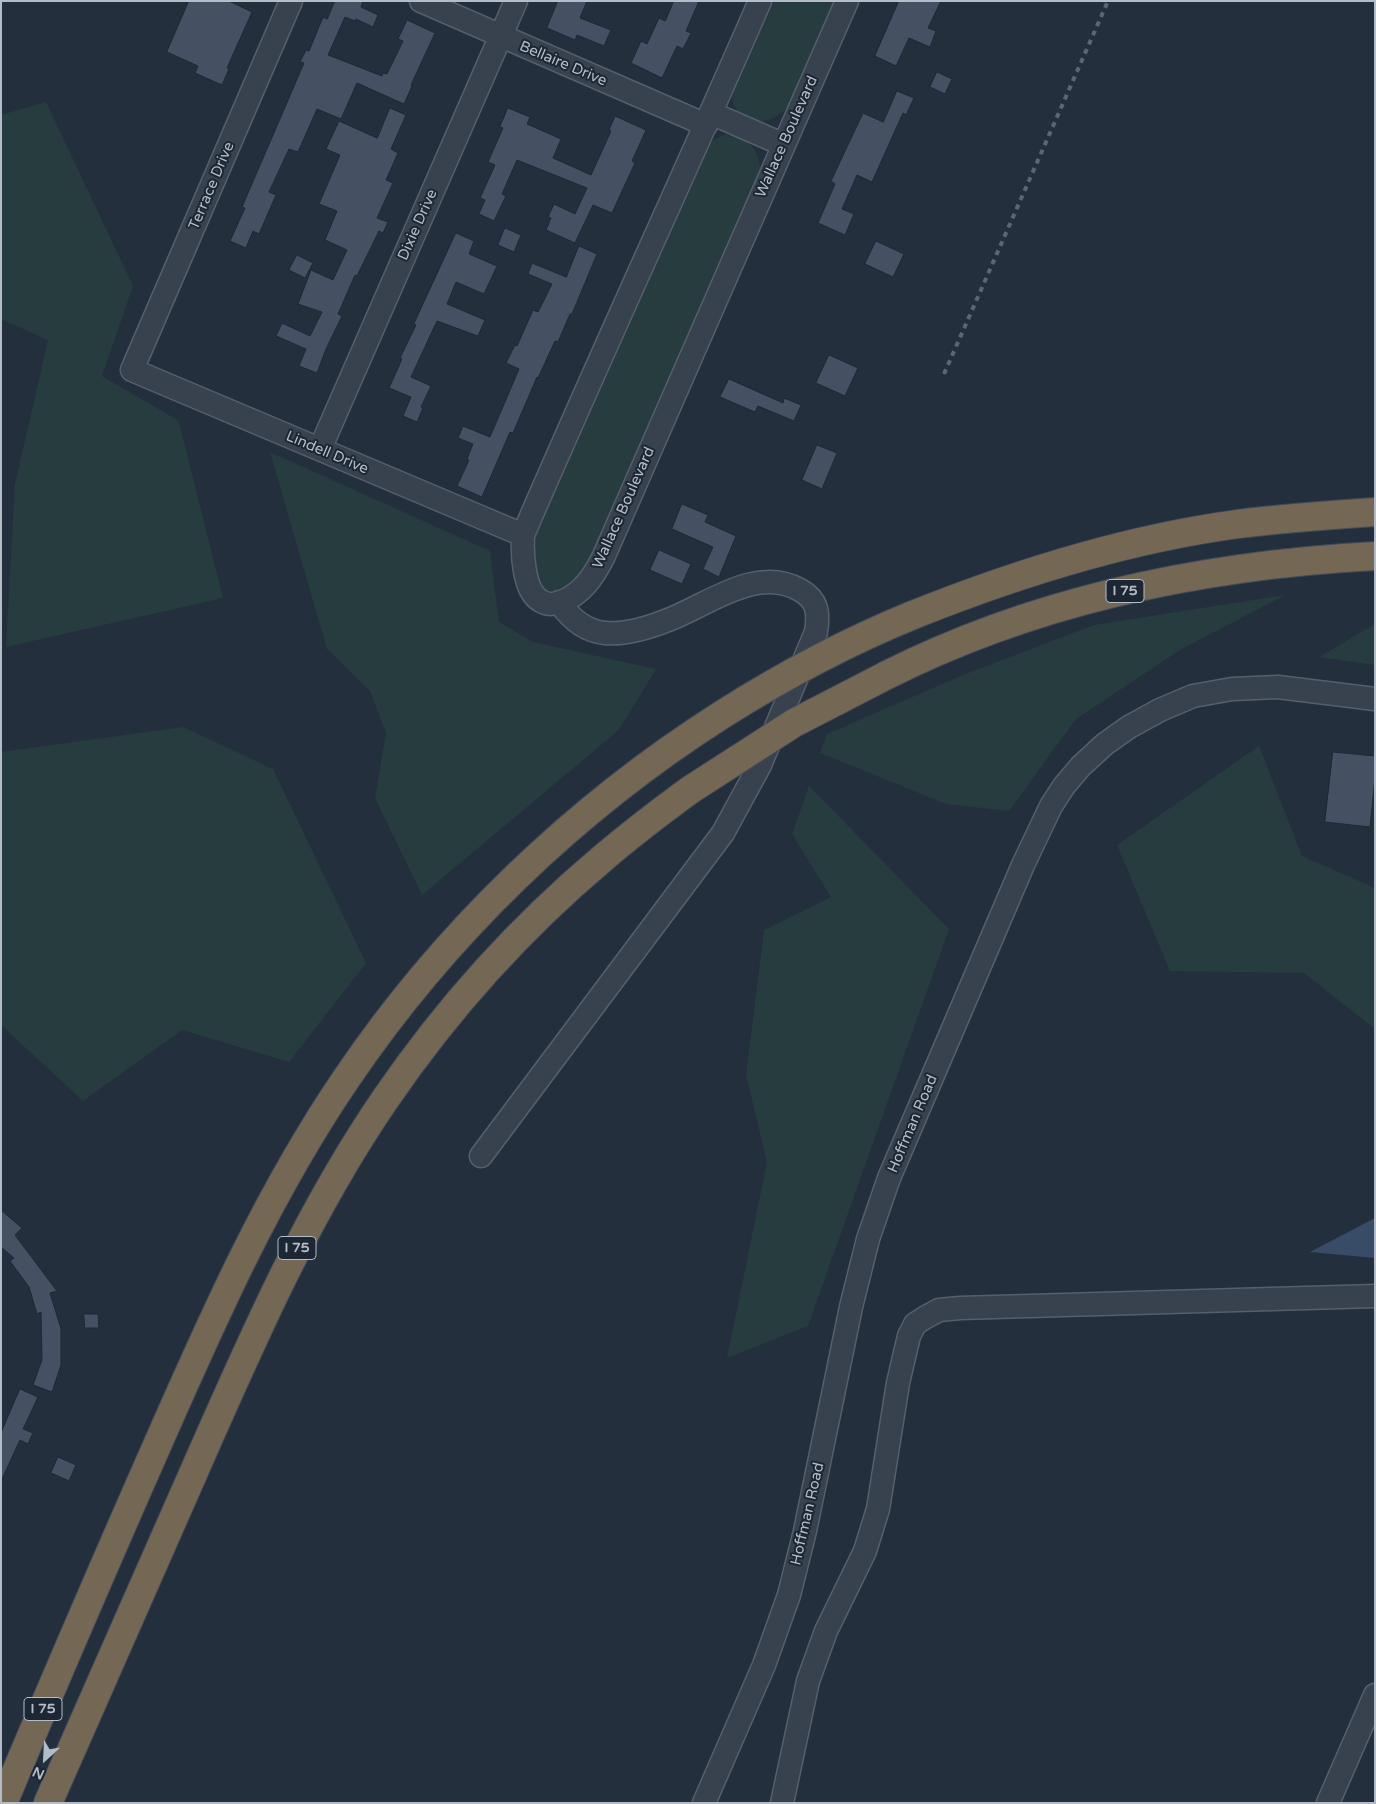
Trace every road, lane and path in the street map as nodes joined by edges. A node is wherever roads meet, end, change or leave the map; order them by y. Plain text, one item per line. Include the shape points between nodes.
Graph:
1 (291, 1) edge
2 (421, 1) edge
3 (516, 1) edge
4 (760, 1) edge
5 (847, 1) edge
6 (501, 37) junction
7 (709, 119) junction
8 (784, 145) junction
9 (132, 370) joint
10 (320, 449) junction
11 (1375, 512) edge
12 (523, 535) junction
13 (1375, 556) edge
14 (559, 602) junction
15 (1375, 699) edge
16 (481, 1156) dead end
17 (1375, 1296) edge
18 (1375, 1694) edge
19 (3, 1803) edge
20 (48, 1803) edge
21 (704, 1803) edge
22 (782, 1803) edge
23 (1328, 1803) edge

1 - 9 street, Terrace Drive
2 - 6 street, Bellaire Drive
3 - 6 street, Dixie Drive
4 - 7 street
5 - 8 street, Wallace Boulevard
6 - 7 street, Bellaire Drive
6 - 10 street, Dixie Drive
7 - 8 street, Bellaire Drive
7 - 12 street
8 - 14 street, Wallace Boulevard via 603,558 585,587
9 - 10 street, Lindell Drive
10 - 12 street, Lindell Drive
11 - 19 highway, I 75, bridge via 1273,520 1154,539 1073,559 965,594 814,662 755,694 682,742 562,835 508,886 432,968 379,1032 288,1172 236,1270
12 - 14 street via 525,570 531,591 542,602
13 - 20 highway, I 75, bridge via 1219,571 1108,595 999,628 920,659 794,723 690,790 642,825 558,897 512,943 419,1053 385,1099 312,1219 259,1326
14 - 16 street via 584,627 617,633 670,620 733,590 769,583 782,584 805,593 813,600 818,617 816,632 760,765 723,833
15 - 21 street, Hoffman Road via 1278,687 1232,689 1193,696 1160,710 1105,744 1081,766 1051,806 1023,864 889,1178 868,1240 851,1307 789,1595 764,1665
17 - 22 street via 960,1308 939,1310 915,1324 909,1336 898,1384 878,1508 865,1551 826,1631 808,1682
18 - 23 street

